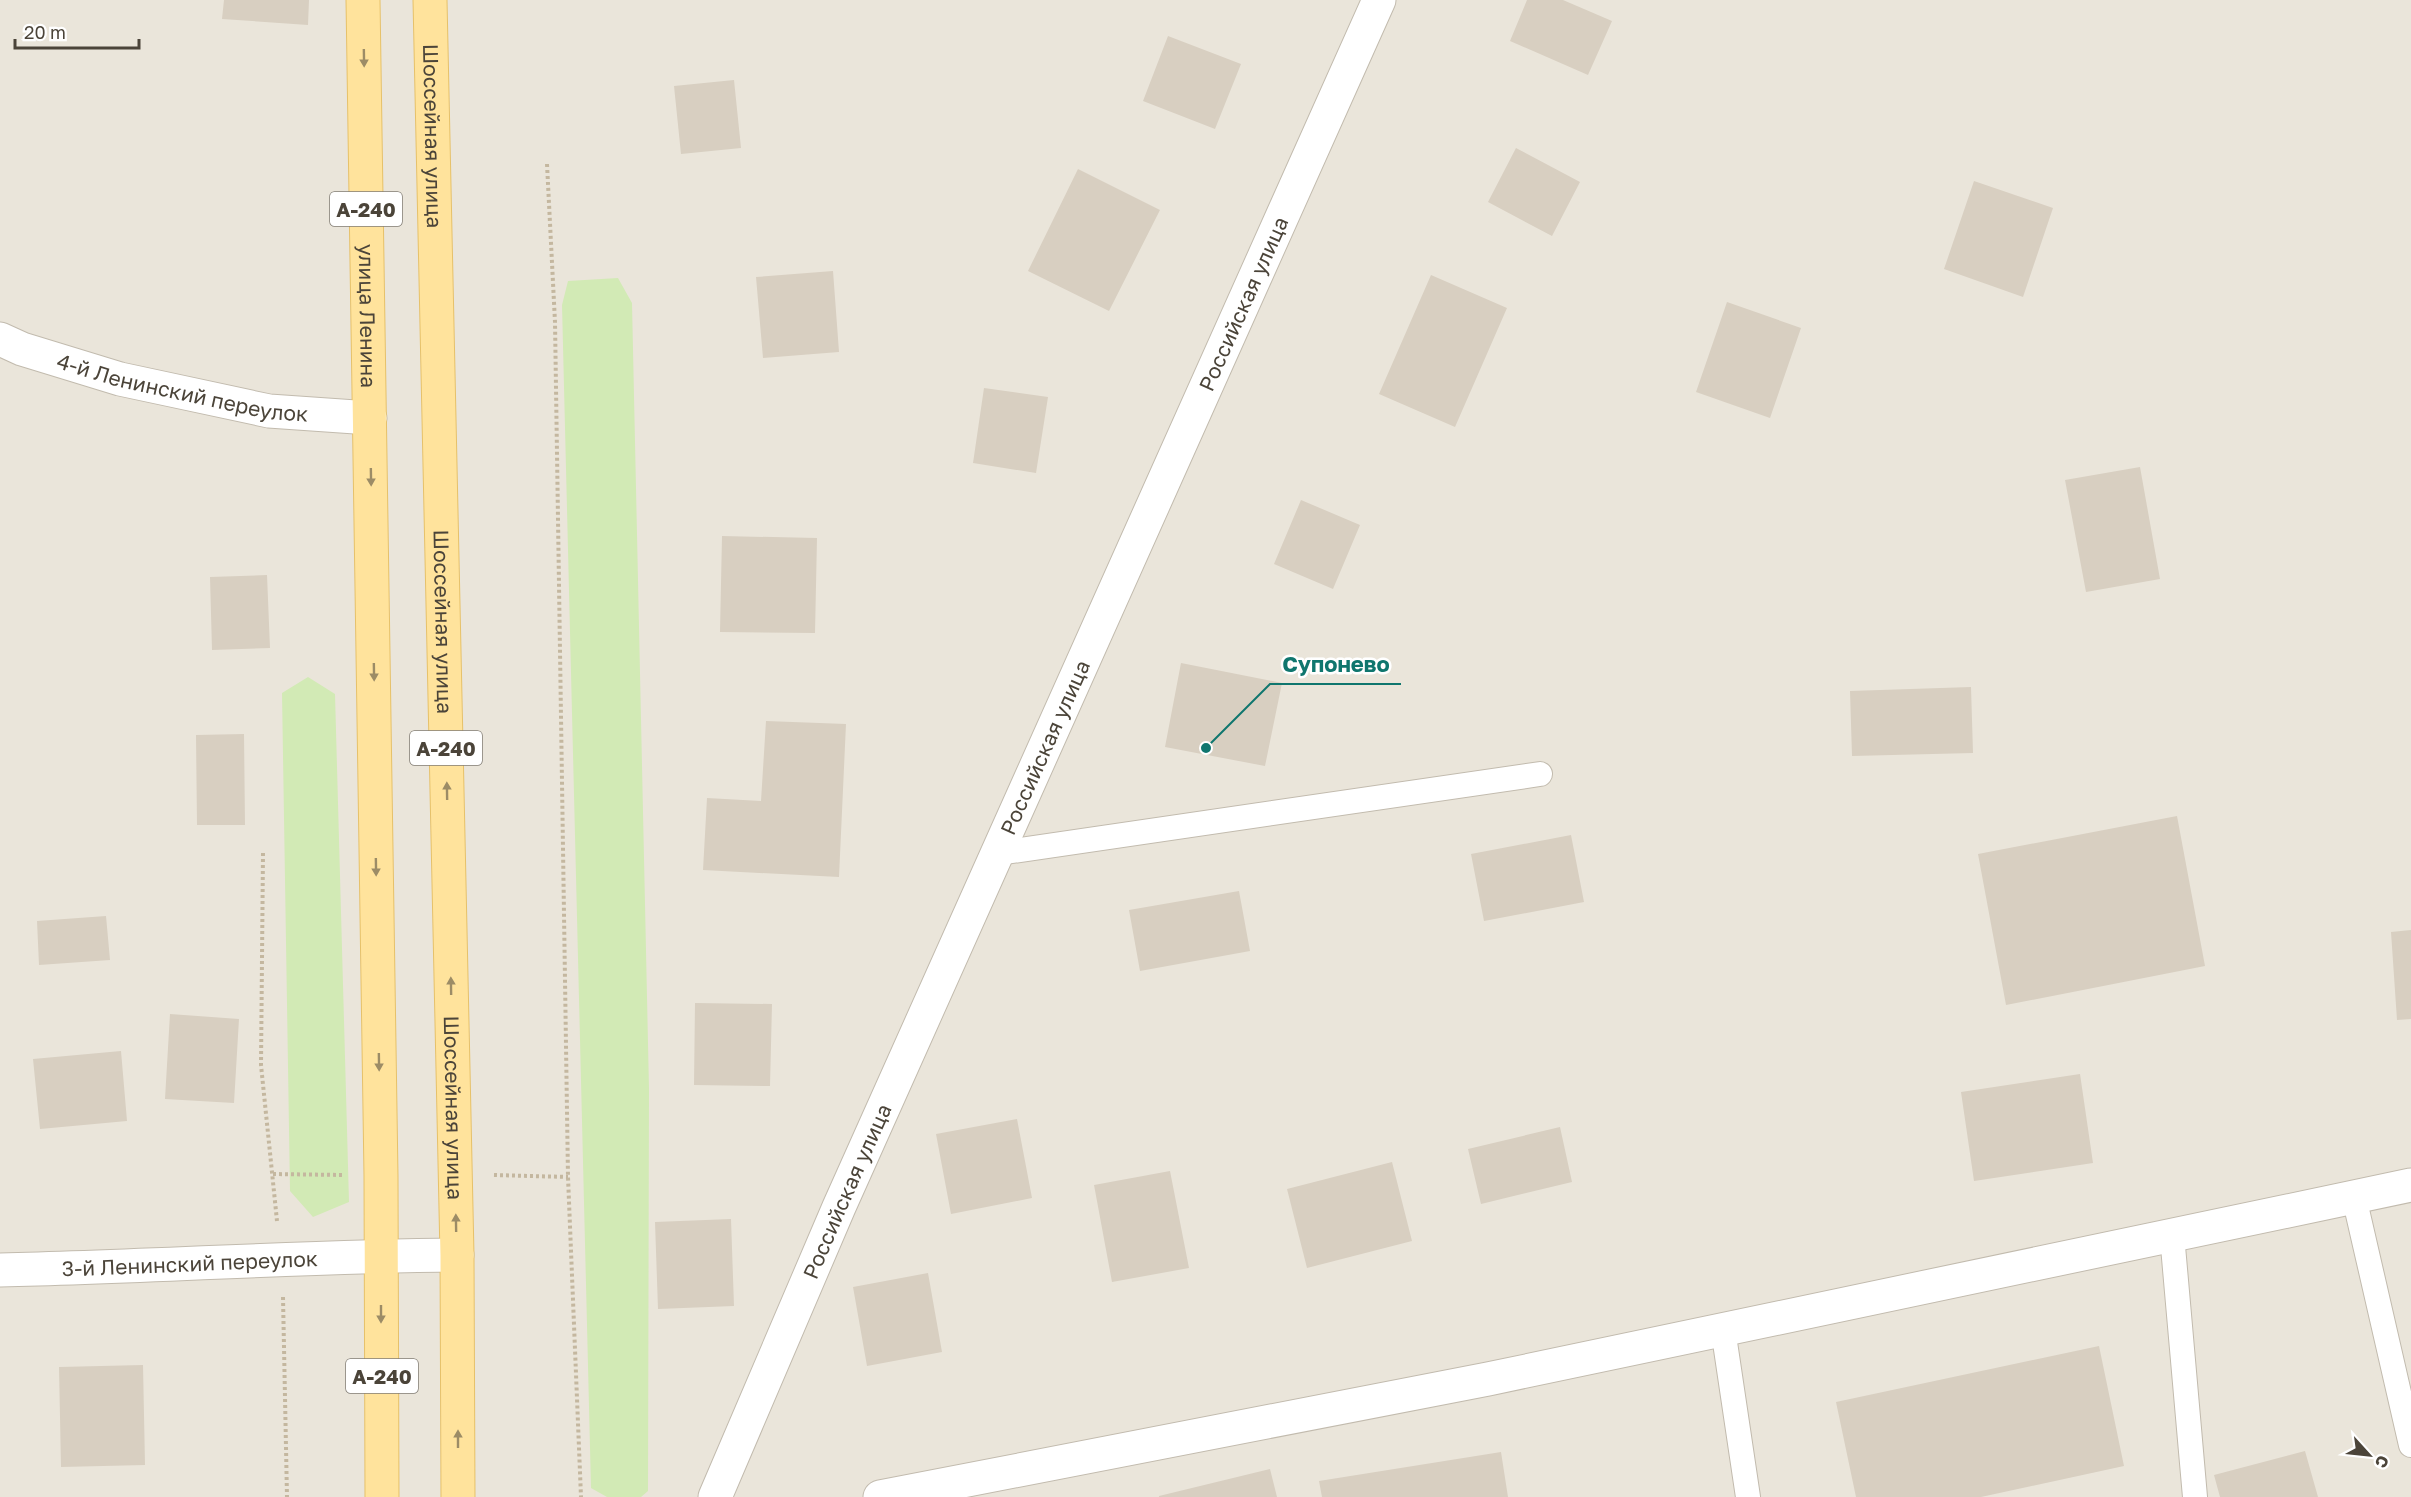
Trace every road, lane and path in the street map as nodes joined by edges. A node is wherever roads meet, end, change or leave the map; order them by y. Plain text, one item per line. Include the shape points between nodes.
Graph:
1 (363, 0) edge
2 (430, 0) edge
3 (1379, 0) edge
4 (547, 164) dead end
5 (0, 339) edge
6 (370, 418) junction
7 (1540, 774) dead end
8 (263, 853) dead end
9 (999, 853) junction
10 (2411, 1185) edge
11 (2354, 1197) junction
12 (2172, 1235) junction
13 (381, 1255) junction
14 (457, 1255) junction
15 (281, 1260) junction
16 (0, 1270) edge
17 (1723, 1329) junction
18 (2411, 1445) edge
19 (954, 1489) edge
20 (287, 1497) edge
21 (382, 1497) edge
22 (458, 1497) edge
23 (581, 1497) edge
24 (715, 1497) edge
25 (880, 1497) edge
26 (1748, 1497) edge
27 (2194, 1497) edge

1 -> 6 main road, улица Ленина / А-240
14 -> 2 main road, Шоссейная улица / А-240
3 - 9 street, Российская улица
4 - 23 path via 555,322 568,1177
5 - 6 street, 4-й Ленинский переулок via 120,379 269,411
6 -> 13 main road, А-240
7 - 9 lane
8 - 15 path via 261,1065
9 - 24 street, Российская улица via 839,1207
10 - 11 street
11 - 12 street
11 - 18 lane
12 - 17 street
12 - 27 lane
13 - 14 street, 3-й Ленинский переулок
13 - 15 street, 3-й Ленинский переулок
13 -> 21 main road, А-240
22 -> 14 main road, Шоссейная улица / А-240
15 - 16 street, 3-й Ленинский переулок
15 - 20 path
17 - 19 street
17 - 26 lane
19 - 25 street

